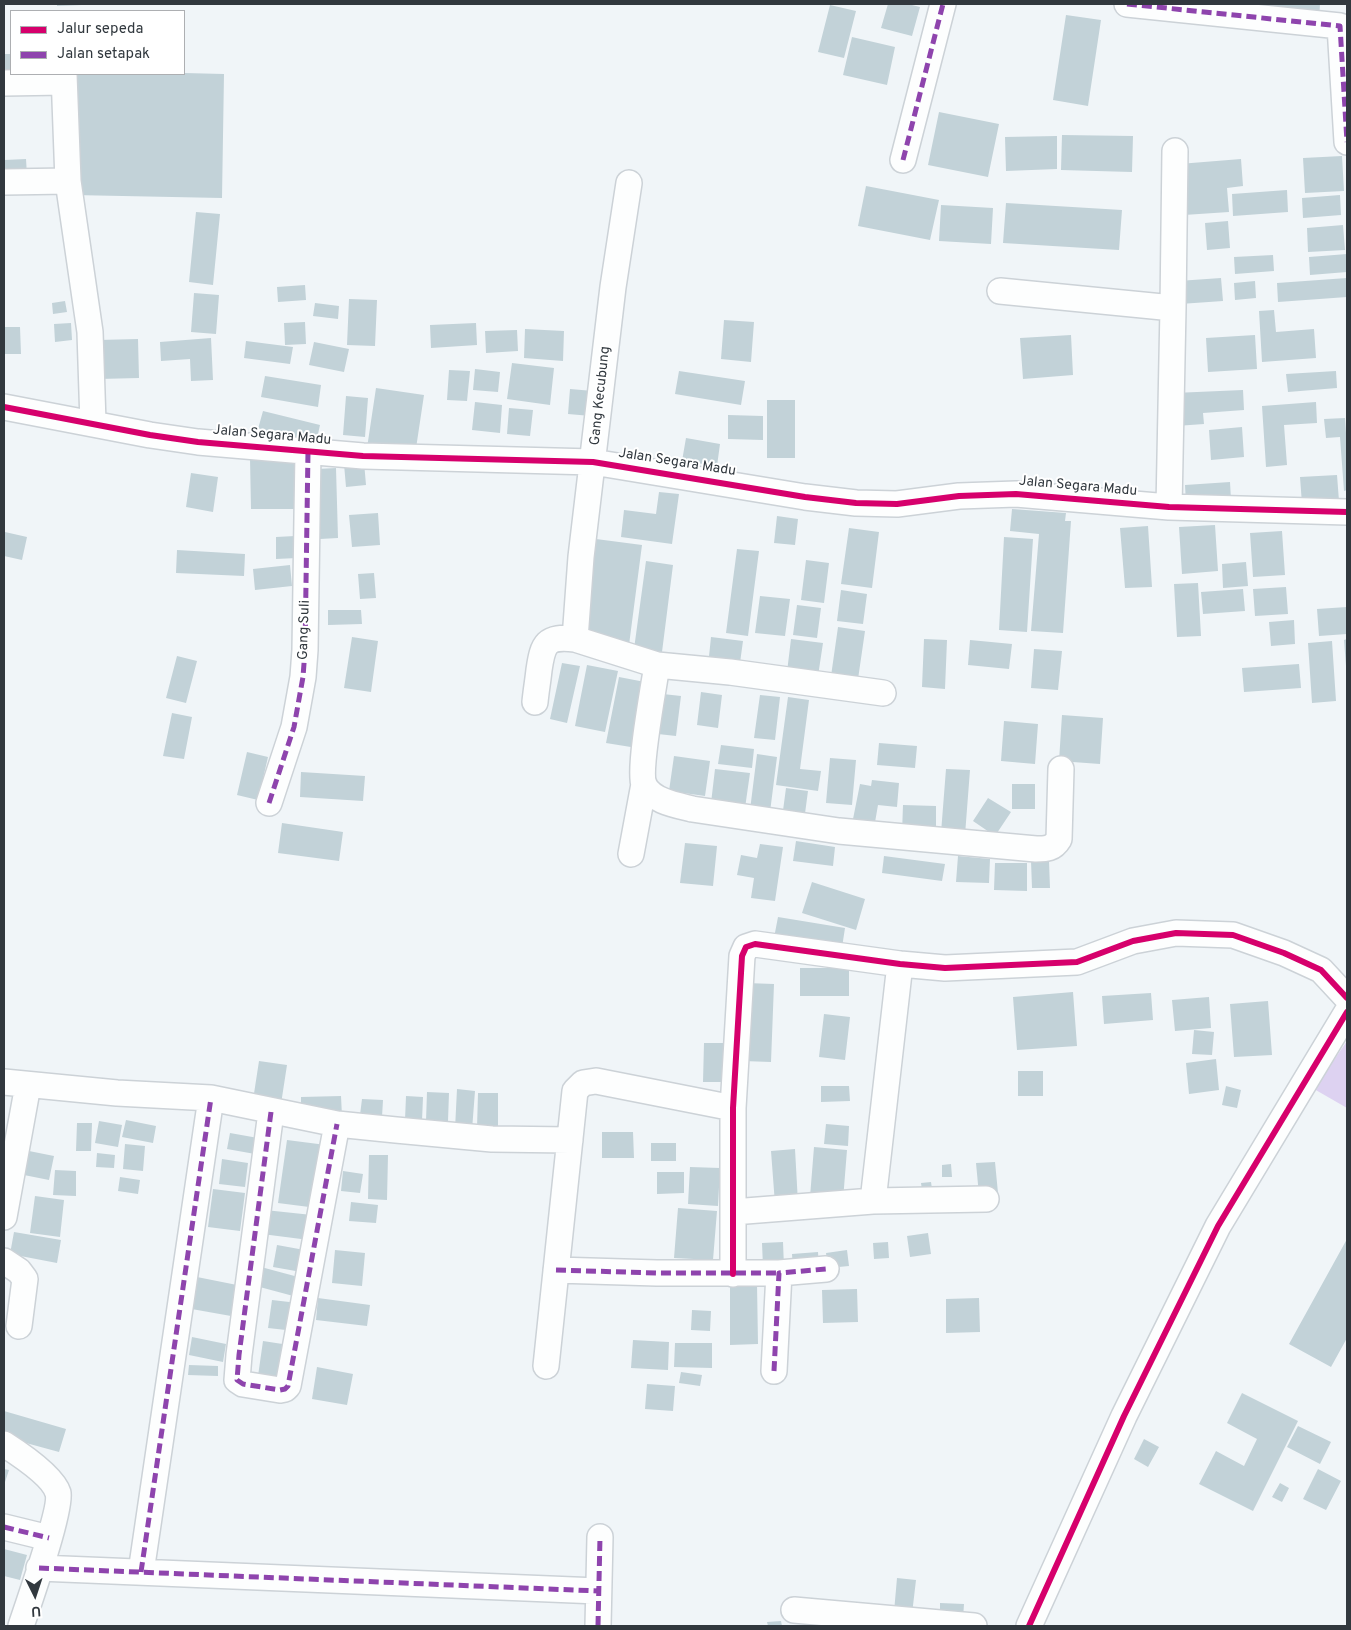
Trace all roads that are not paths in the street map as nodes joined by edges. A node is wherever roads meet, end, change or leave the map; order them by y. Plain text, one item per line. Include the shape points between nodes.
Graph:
1 (943, 4) edge
2 (1128, 4) edge
3 (1339, 15) edge
4 (64, 78) edge
5 (4, 83) edge
6 (1347, 142) edge
7 (1175, 151) dead end
8 (903, 160) dead end
9 (68, 181) junction
10 (4, 182) edge
11 (629, 183) dead end
12 (1000, 291) dead end
13 (1173, 308) junction
14 (4, 407) edge
15 (93, 423) junction
16 (308, 451) junction
17 (593, 462) junction
18 (1169, 507) junction
19 (1347, 512) edge
20 (574, 639) junction
21 (657, 665) junction
22 (883, 693) dead end
23 (535, 702) dead end
24 (1061, 769) dead end
25 (644, 784) junction
26 (269, 803) dead end
27 (631, 854) dead end
28 (900, 964) junction
29 (1347, 998) edge
30 (1347, 1012) edge
31 (16, 1084) edge
32 (211, 1098) junction
33 (733, 1108) junction
34 (271, 1112) junction
35 (337, 1124) junction
36 (570, 1140) junction
37 (986, 1199) dead end
38 (873, 1201) junction
39 (733, 1212) junction
40 (4, 1217) edge
41 (4, 1261) edge
42 (826, 1269) dead end
43 (556, 1270) junction
44 (779, 1273) junction
45 (734, 1274) junction
46 (19, 1326) dead end
47 (546, 1366) dead end
48 (774, 1371) dead end
49 (4, 1444) edge
50 (4, 1527) edge
51 (600, 1537) dead end
52 (49, 1538) junction
53 (39, 1568) junction
54 (141, 1572) junction
55 (598, 1591) junction
56 (794, 1610) dead end
57 (21, 1626) edge
58 (598, 1626) edge
59 (974, 1626) edge
60 (1029, 1626) edge

1 - 8 street
2 - 3 street
3 - 6 street
4 - 5 street
4 - 9 street
7 - 13 street
9 - 10 street
9 - 15 street via 90,332
11 - 17 street, Gang Kecubung via 613,287
12 - 13 street
13 - 18 street
14 - 15 street, Jalan Segara Madu
15 - 16 street, Jalan Segara Madu via 198,442
16 - 17 street, Jalan Segara Madu via 363,456
16 - 26 street, Gang Suli via 303,677 294,727
17 - 18 street, Jalan Segara Madu via 856,503 897,504 959,496 1016,494
17 - 20 street, Gang Kecubung
18 - 19 street, Jalan Segara Madu
20 - 21 street
20 - 23 street via 556,639 543,648
21 - 22 street
21 - 25 street via 643,763
24 - 25 street via 1059,839 1056,845 1036,850 839,831 692,809 655,796
25 - 27 street
28 - 29 street via 945,968 1077,962 1133,941 1176,933 1233,935 1321,970
28 - 33 street via 755,944 746,947 742,956
28 - 38 street
30 - 60 street via 1218,1226 1124,1416
31 - 32 street
31 - 40 street
32 - 34 street
32 - 54 street
33 - 36 street via 596,1081 583,1083 575,1091
33 - 39 street
34 - 35 street
34 - 35 street via 238,1355 237,1380 242,1384 280,1390 288,1386
35 - 36 street via 492,1138
36 - 43 street
37 - 38 street
38 - 39 street
39 - 45 street
41 - 46 street via 25,1279
42 - 44 street
43 - 45 street
43 - 47 street
44 - 45 street
44 - 48 street
49 - 52 street via 41,1472 57,1490
50 - 52 street
51 - 55 street
52 - 53 street
53 - 54 street
53 - 57 street
54 - 55 street
55 - 58 street
56 - 59 street

